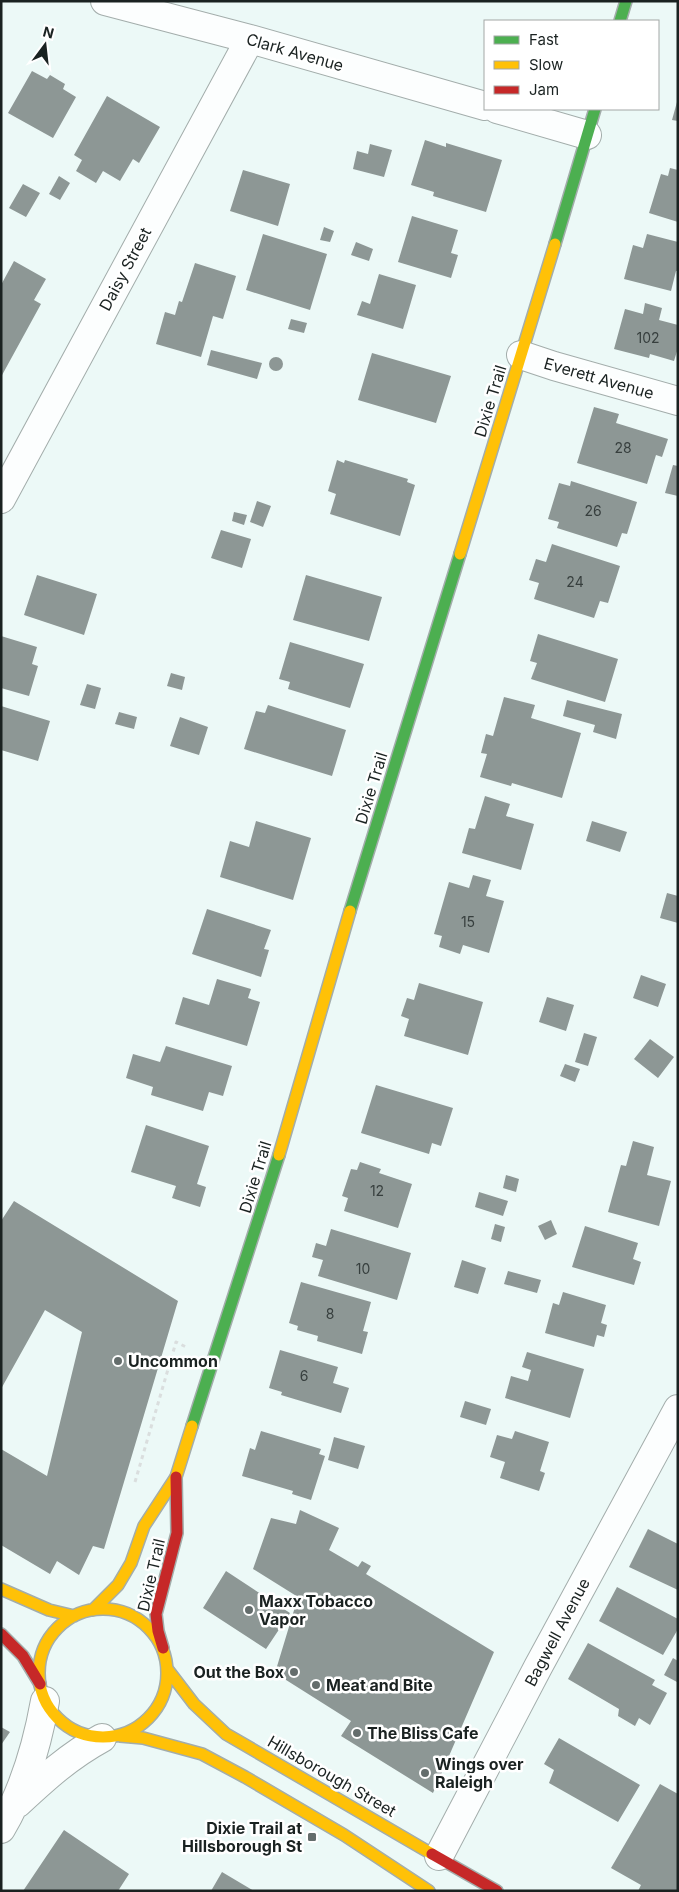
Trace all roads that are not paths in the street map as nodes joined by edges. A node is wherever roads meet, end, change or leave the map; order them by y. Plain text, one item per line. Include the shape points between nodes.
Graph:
1 (105, 1) edge
2 (626, 1) edge
3 (620, 20) edge
4 (250, 40) junction
5 (484, 106) edge
6 (500, 110) edge
7 (595, 110) edge
8 (587, 135) junction
9 (522, 354) junction
10 (678, 402) edge
11 (10, 459) edge
12 (1, 499) edge
13 (678, 1409) edge
14 (176, 1477) junction
15 (1, 1589) edge
16 (93, 1610) junction
17 (74, 1616) junction
18 (1, 1634) edge
19 (163, 1648) junction
20 (168, 1670) junction
21 (42, 1693) junction
22 (111, 1737) junction
23 (15, 1806) junction
24 (1, 1829) edge
25 (439, 1856) junction
26 (429, 1891) edge
27 (497, 1891) edge

1 - 4 street, Clark Avenue
2 - 3 main road
4 - 5 street, Clark Avenue
4 - 11 street, Daisy Street
6 - 8 street
7 - 8 main road, Dixie Trail
8 - 9 main road, Dixie Trail
9 - 10 street, Everett Avenue
9 - 14 main road, Dixie Trail via 328,984 267,1197
11 - 12 street, Daisy Street
13 - 25 street, Bagwell Avenue
14 - 16 main road, Dixie Trail via 144,1526 131,1563 118,1585
14 - 19 main road, Dixie Trail via 177,1533 156,1614
15 - 17 main road via 49,1610
16 - 17 main road
16 - 19 main road via 114,1610 134,1616 152,1630
17 - 21 main road via 58,1628 46,1644 40,1664
18 - 21 main road via 29,1662
19 - 20 main road
20 - 22 main road via 166,1692 156,1712 140,1727
20 - 25 main road, Hillsborough Street via 188,1698 226,1734
21 - 22 main road via 59,1720 76,1732
21 - 23 street via 34,1750
22 - 23 street via 84,1748 59,1765
22 - 26 main road via 143,1738 202,1754 344,1835
23 - 24 street
25 - 27 main road, Hillsborough Street

